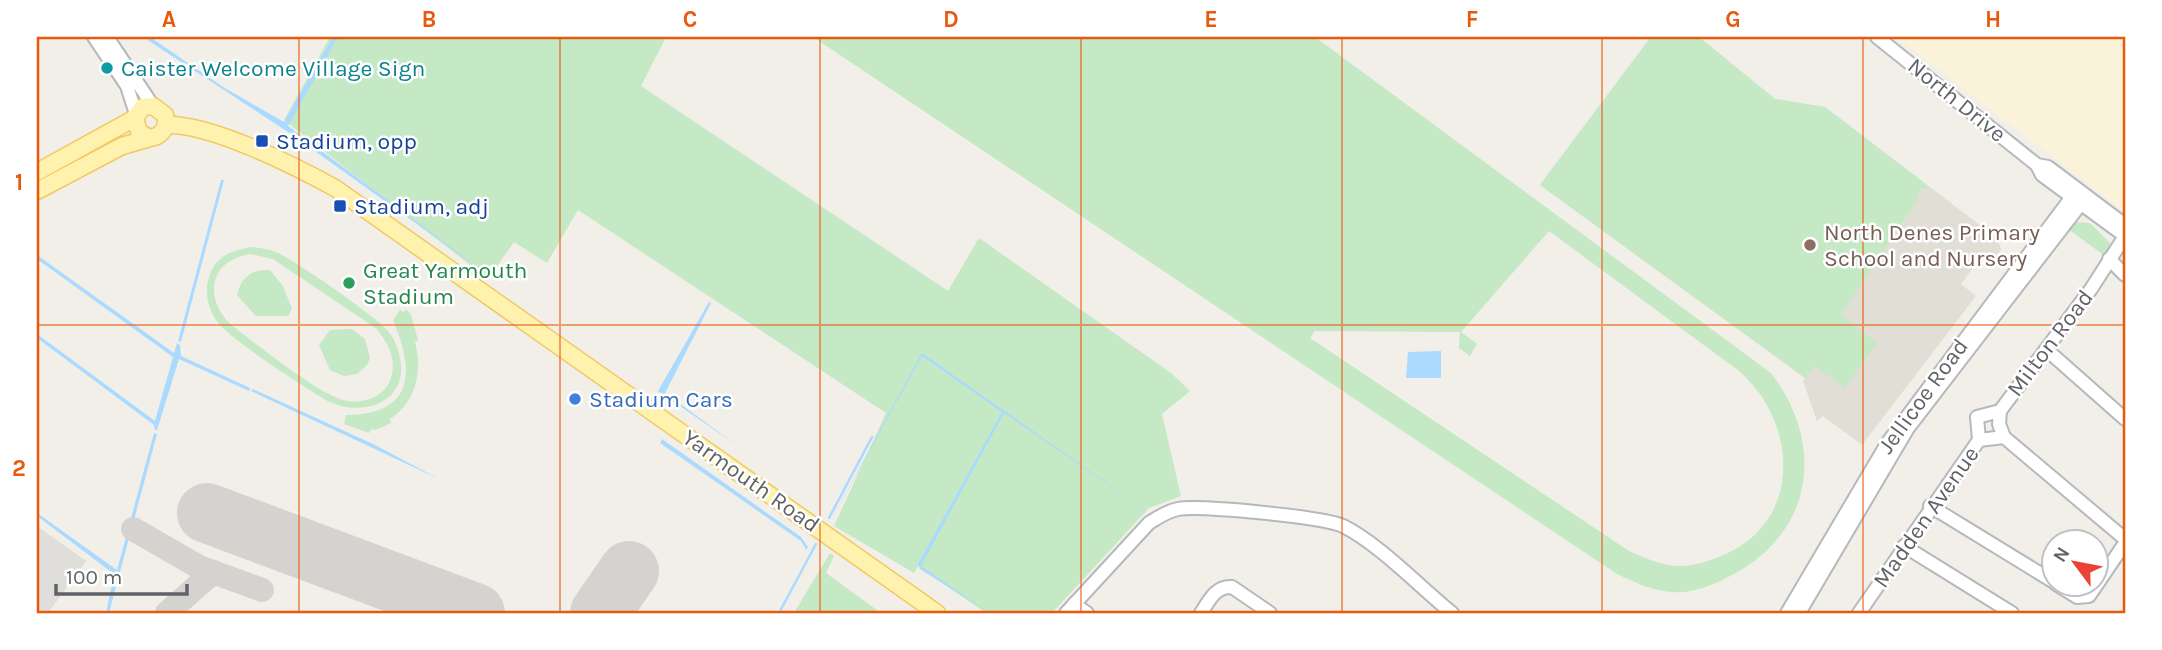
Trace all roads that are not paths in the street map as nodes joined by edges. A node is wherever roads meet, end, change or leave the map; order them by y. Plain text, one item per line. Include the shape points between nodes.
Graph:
1 (94, 37) edge
2 (107, 37) edge
3 (1877, 37) edge
4 (153, 106) junction
5 (136, 116) junction
6 (166, 125) junction
7 (149, 138) junction
8 (37, 172) edge
9 (37, 191) edge
10 (2078, 197) junction
11 (2125, 225) edge
12 (2125, 236) edge
13 (2109, 259) junction
14 (2125, 275) edge
15 (2047, 349) junction
16 (2000, 411) junction
17 (2125, 419) edge
18 (2004, 437) junction
19 (1979, 440) junction
20 (1892, 445) junction
21 (1930, 506) junction
22 (2125, 541) edge
23 (1904, 546) junction
24 (2110, 565) edge
25 (2039, 573) edge
26 (1070, 609) edge
27 (937, 613) edge
28 (1087, 613) edge
29 (1201, 613) edge
30 (1270, 613) edge
31 (1452, 613) edge
32 (1787, 613) edge
33 (1799, 613) edge
34 (1858, 613) edge
35 (2012, 613) edge

1 - 5 street via 127,86
2 - 4 street
3 - 10 street, North Drive via 2037,165 2048,167
4 - 5 main road via 143,107
4 - 6 main road via 163,111
5 - 7 main road via 139,132
5 - 8 main road
6 - 7 main road via 162,133
6 - 27 main road, Yarmouth Road via 205,132 264,153 334,188
7 - 9 main road via 122,146
10 - 11 street, North Drive
10 - 12 street, North Drive
10 - 20 street, Jellicoe Road
12 - 13 street, Milton Road
13 - 14 street
13 - 15 street, Milton Road
15 - 16 street, Milton Road
15 - 17 street
16 - 18 street
16 - 19 street, Milton Road via 1977,417
18 - 19 street, Madden Avenue
18 - 22 street
19 - 21 street, Madden Avenue
20 - 32 street, Jellicoe Road
20 - 33 street, Jellicoe Road
21 - 23 street, Madden Avenue
21 - 25 street
22 - 24 street
23 - 34 street, Madden Avenue
23 - 35 street
26 - 28 street
26 - 31 street via 1149,523 1188,508 1318,519 1342,526
29 - 30 street via 1225,586

